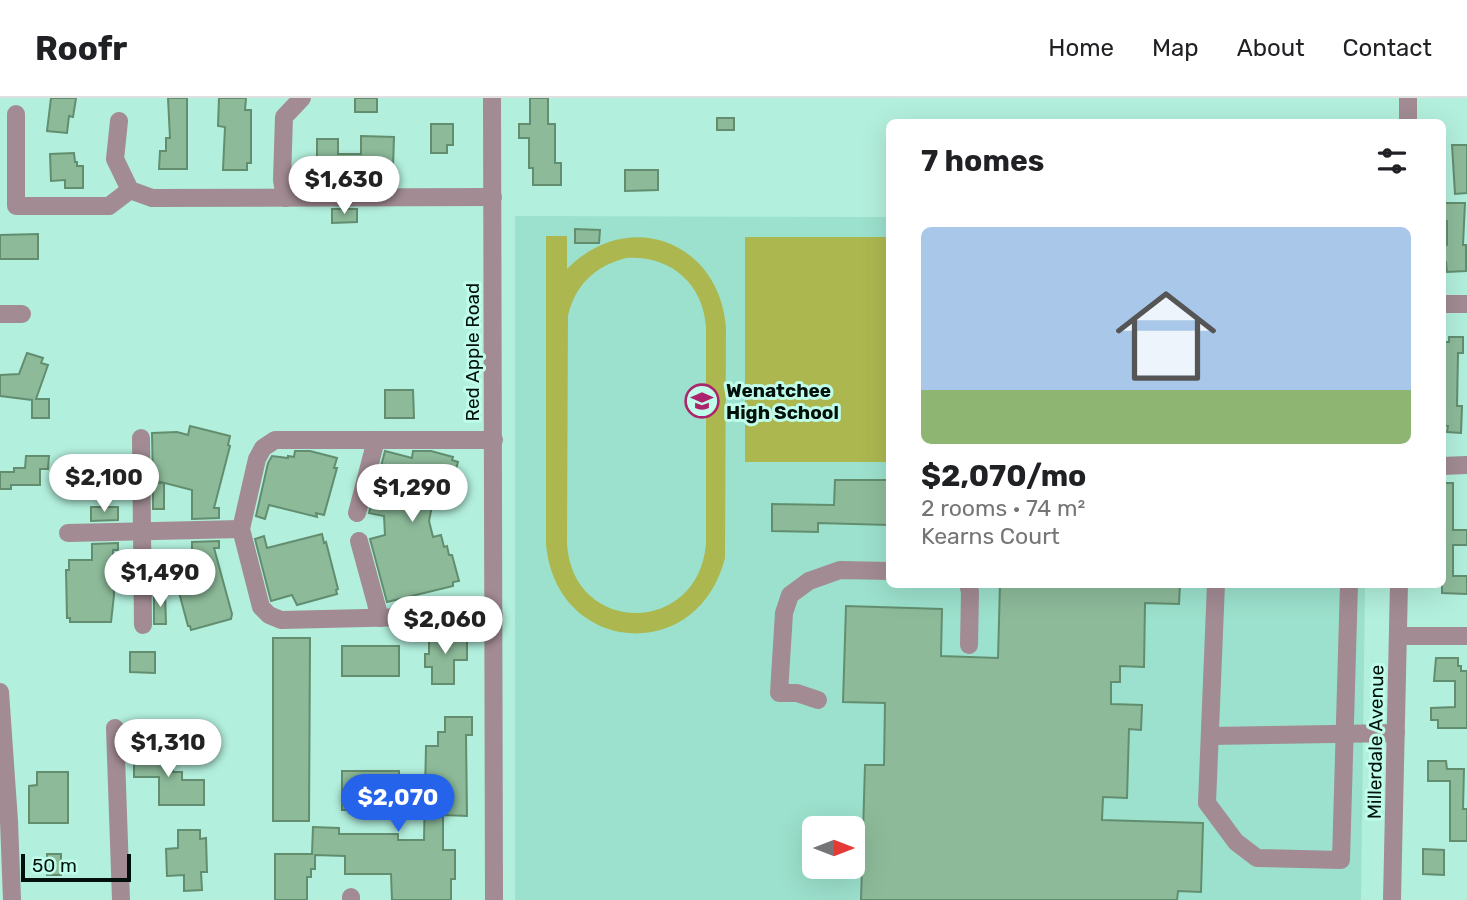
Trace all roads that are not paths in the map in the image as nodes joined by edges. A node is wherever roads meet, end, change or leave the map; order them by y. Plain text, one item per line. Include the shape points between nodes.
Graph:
1 (302, 98) edge
2 (492, 98) edge
3 (1408, 98) edge
4 (16, 114) dead end
5 (1408, 119) edge
6 (119, 121) dead end
7 (130, 190) junction
8 (493, 197) junction
9 (285, 198) junction
10 (1446, 304) edge
11 (1467, 304) edge
12 (0, 314) edge
13 (22, 314) dead end
14 (141, 438) dead end
15 (376, 440) junction
16 (494, 440) junction
17 (1446, 466) edge
18 (1467, 466) edge
19 (142, 483) junction
20 (61, 484) dead end
21 (357, 513) dead end
22 (241, 529) junction
23 (142, 531) junction
24 (68, 533) dead end
25 (359, 541) dead end
26 (886, 571) edge
27 (969, 588) edge
28 (1216, 588) edge
29 (1349, 588) edge
30 (1399, 588) edge
31 (494, 615) junction
32 (380, 618) junction
33 (143, 625) dead end
34 (1398, 636) junction
35 (1467, 636) edge
36 (969, 645) dead end
37 (0, 692) edge
38 (818, 700) dead end
39 (115, 728) dead end
40 (1345, 733) junction
41 (1396, 733) junction
42 (1210, 736) junction
43 (12, 900) edge
44 (121, 900) edge
45 (494, 900) edge
46 (1392, 900) edge

1 - 9 street via 284,117
2 - 8 street, Red Apple Road
3 - 5 street
4 - 7 street via 16,206 108,206
6 - 7 street via 115,159
7 - 9 street via 152,198
8 - 9 street
8 - 16 street, Red Apple Road
10 - 11 street
12 - 13 street
14 - 19 street
15 - 16 street
15 - 21 street
15 - 22 street via 275,440 257,459
16 - 31 street, Red Apple Road
17 - 18 street
19 - 20 street
19 - 23 street
22 - 23 street
22 - 32 street via 261,607 269,615 281,620
23 - 24 street
23 - 33 street
25 - 32 street
26 - 38 street via 840,570 809,581 790,595 784,613 779,693
27 - 36 street
28 - 42 street
29 - 40 street
30 - 34 street, Millerdale Avenue
31 - 32 street
31 - 45 street, Red Apple Road
34 - 35 street
34 - 41 street, Millerdale Avenue
37 - 43 street
39 - 44 street
40 - 41 street
40 - 42 street
40 - 42 street via 1341,860 1257,858 1236,842 1207,803
41 - 46 street, Millerdale Avenue

